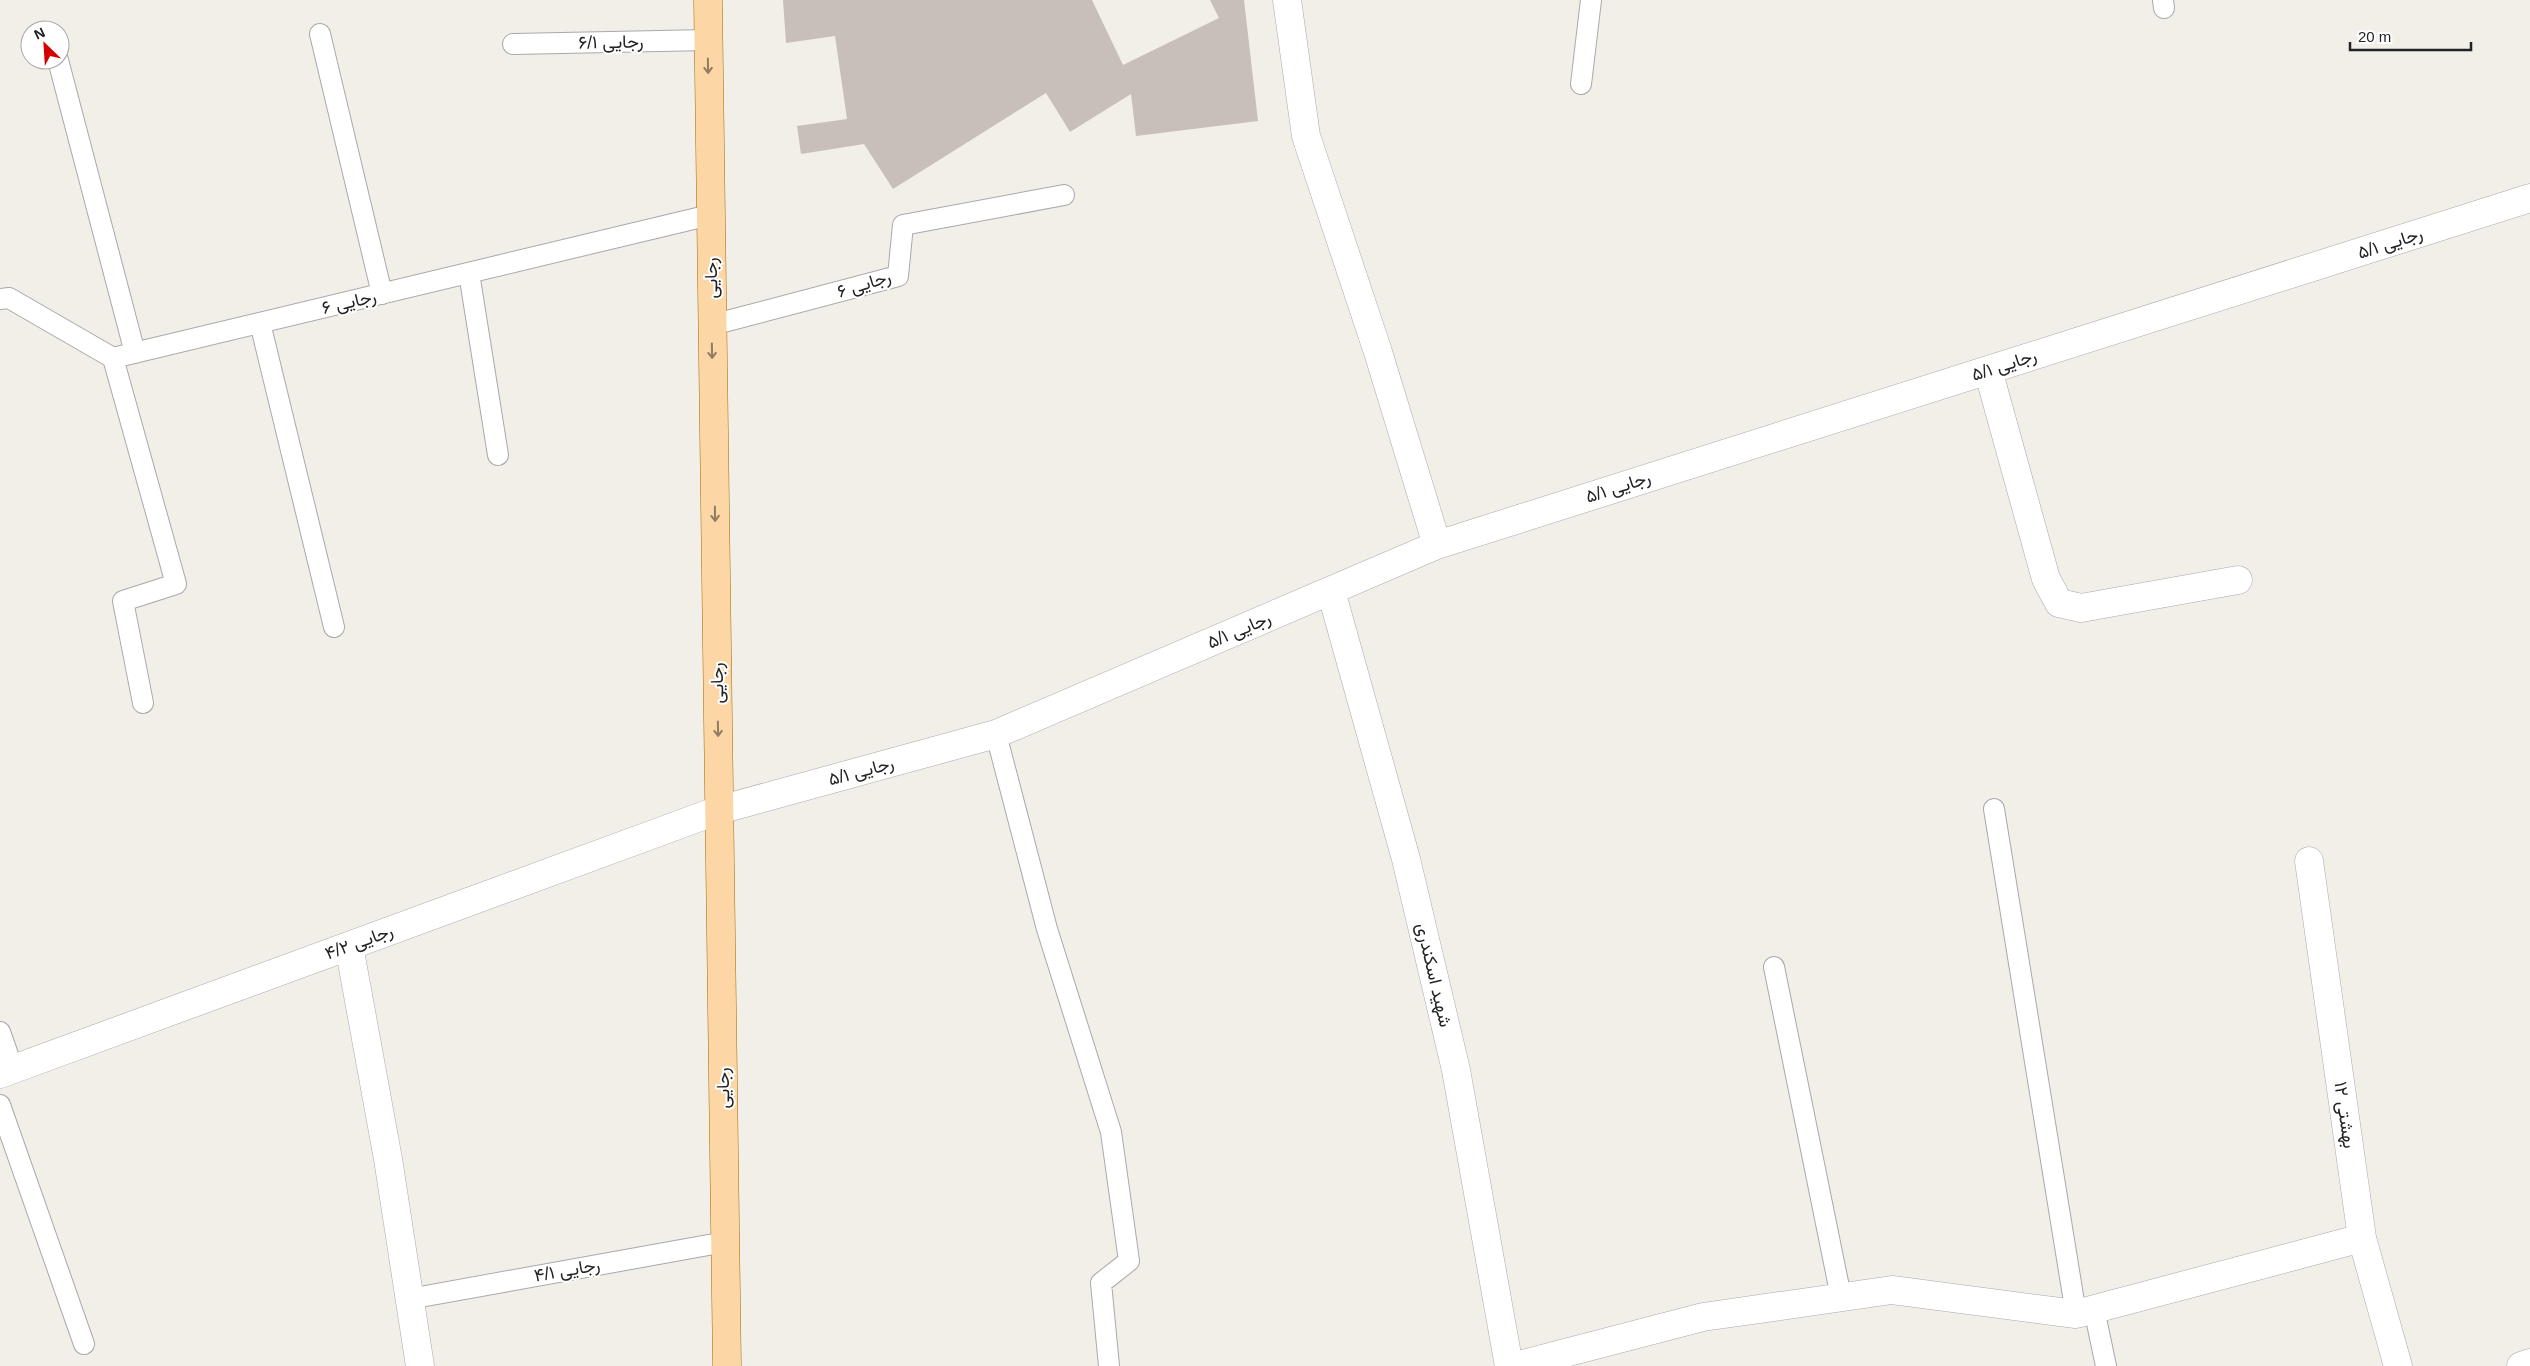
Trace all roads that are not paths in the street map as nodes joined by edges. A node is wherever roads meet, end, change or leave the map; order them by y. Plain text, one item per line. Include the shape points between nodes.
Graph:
1 (708, 0) edge
2 (1287, 0) edge
3 (1591, 0) edge
4 (320, 34) dead end
5 (708, 40) junction
6 (513, 44) dead end
7 (61, 70) edge
8 (1581, 84) dead end
9 (1064, 195) dead end
10 (2530, 198) edge
11 (710, 215) junction
12 (469, 273) junction
13 (382, 294) junction
14 (0, 299) edge
15 (260, 323) junction
16 (712, 325) junction
17 (135, 353) junction
18 (113, 358) junction
19 (1988, 370) junction
20 (498, 456) dead end
21 (1437, 545) junction
22 (2238, 580) dead end
23 (1330, 591) junction
24 (334, 627) dead end
25 (143, 703) dead end
26 (996, 734) junction
27 (1994, 809) dead end
28 (719, 810) junction
29 (2309, 861) dead end
30 (349, 946) junction
31 (1774, 967) dead end
32 (0, 1032) edge
33 (6, 1071) edge
34 (0, 1105) edge
35 (2362, 1238) junction
36 (725, 1242) junction
37 (1841, 1297) junction
38 (409, 1299) junction
39 (2085, 1312) junction
40 (84, 1344) dead end
41 (2530, 1363) edge
42 (420, 1366) edge
43 (727, 1366) edge
44 (1109, 1366) edge
45 (1509, 1366) edge
46 (1515, 1366) edge
47 (2106, 1366) edge
48 (2398, 1366) edge
49 (2521, 1366) edge

1 - 5 main road, رجایی
2 - 21 street via 1306,136 1378,352
3 - 8 lane
4 - 13 lane
5 - 6 lane, رجایی ۶/۱
5 -> 11 main road, رجایی
7 - 17 lane
9 - 16 lane, رجایی ۶ via 903,225 898,276
10 - 19 street, رجایی ۵/۱
11 - 12 lane, رجایی ۶
11 - 16 main road, رجایی
12 - 13 lane, رجایی ۶
12 - 20 lane
13 - 15 lane, رجایی ۶
14 - 18 lane via 8,298
15 - 17 lane, رجایی ۶
15 - 24 lane
16 -> 28 main road, رجایی
17 - 18 lane, رجایی ۶
18 - 25 lane via 176,584 123,601
19 - 21 street, رجایی ۵/۱
19 - 22 street via 2046,579 2059,603 2081,608
21 - 23 street, رجایی ۵/۱
23 - 26 street, رجایی ۵/۱
23 - 45 street, شهید اسکندری via 1406,859 1456,1070
26 - 28 street, رجایی ۵/۱
26 - 44 lane via 1047,929 1111,1132 1129,1261 1101,1283
27 - 39 lane
28 - 30 street, رجایی ۴/۲
28 - 36 main road, رجایی
29 - 35 street, بهشتی ۱۲
30 - 33 street, رجایی ۴/۲
30 - 38 street via 388,1159
31 - 37 lane
32 - 33 lane
34 - 40 lane
35 - 39 street
35 - 48 street, بهشتی ۱۲
36 - 38 lane, رجایی ۴/۱
36 - 43 main road, رجایی
37 - 39 street via 1892,1290
37 - 46 street via 1703,1317
38 - 42 street
39 - 47 lane
41 - 49 street

